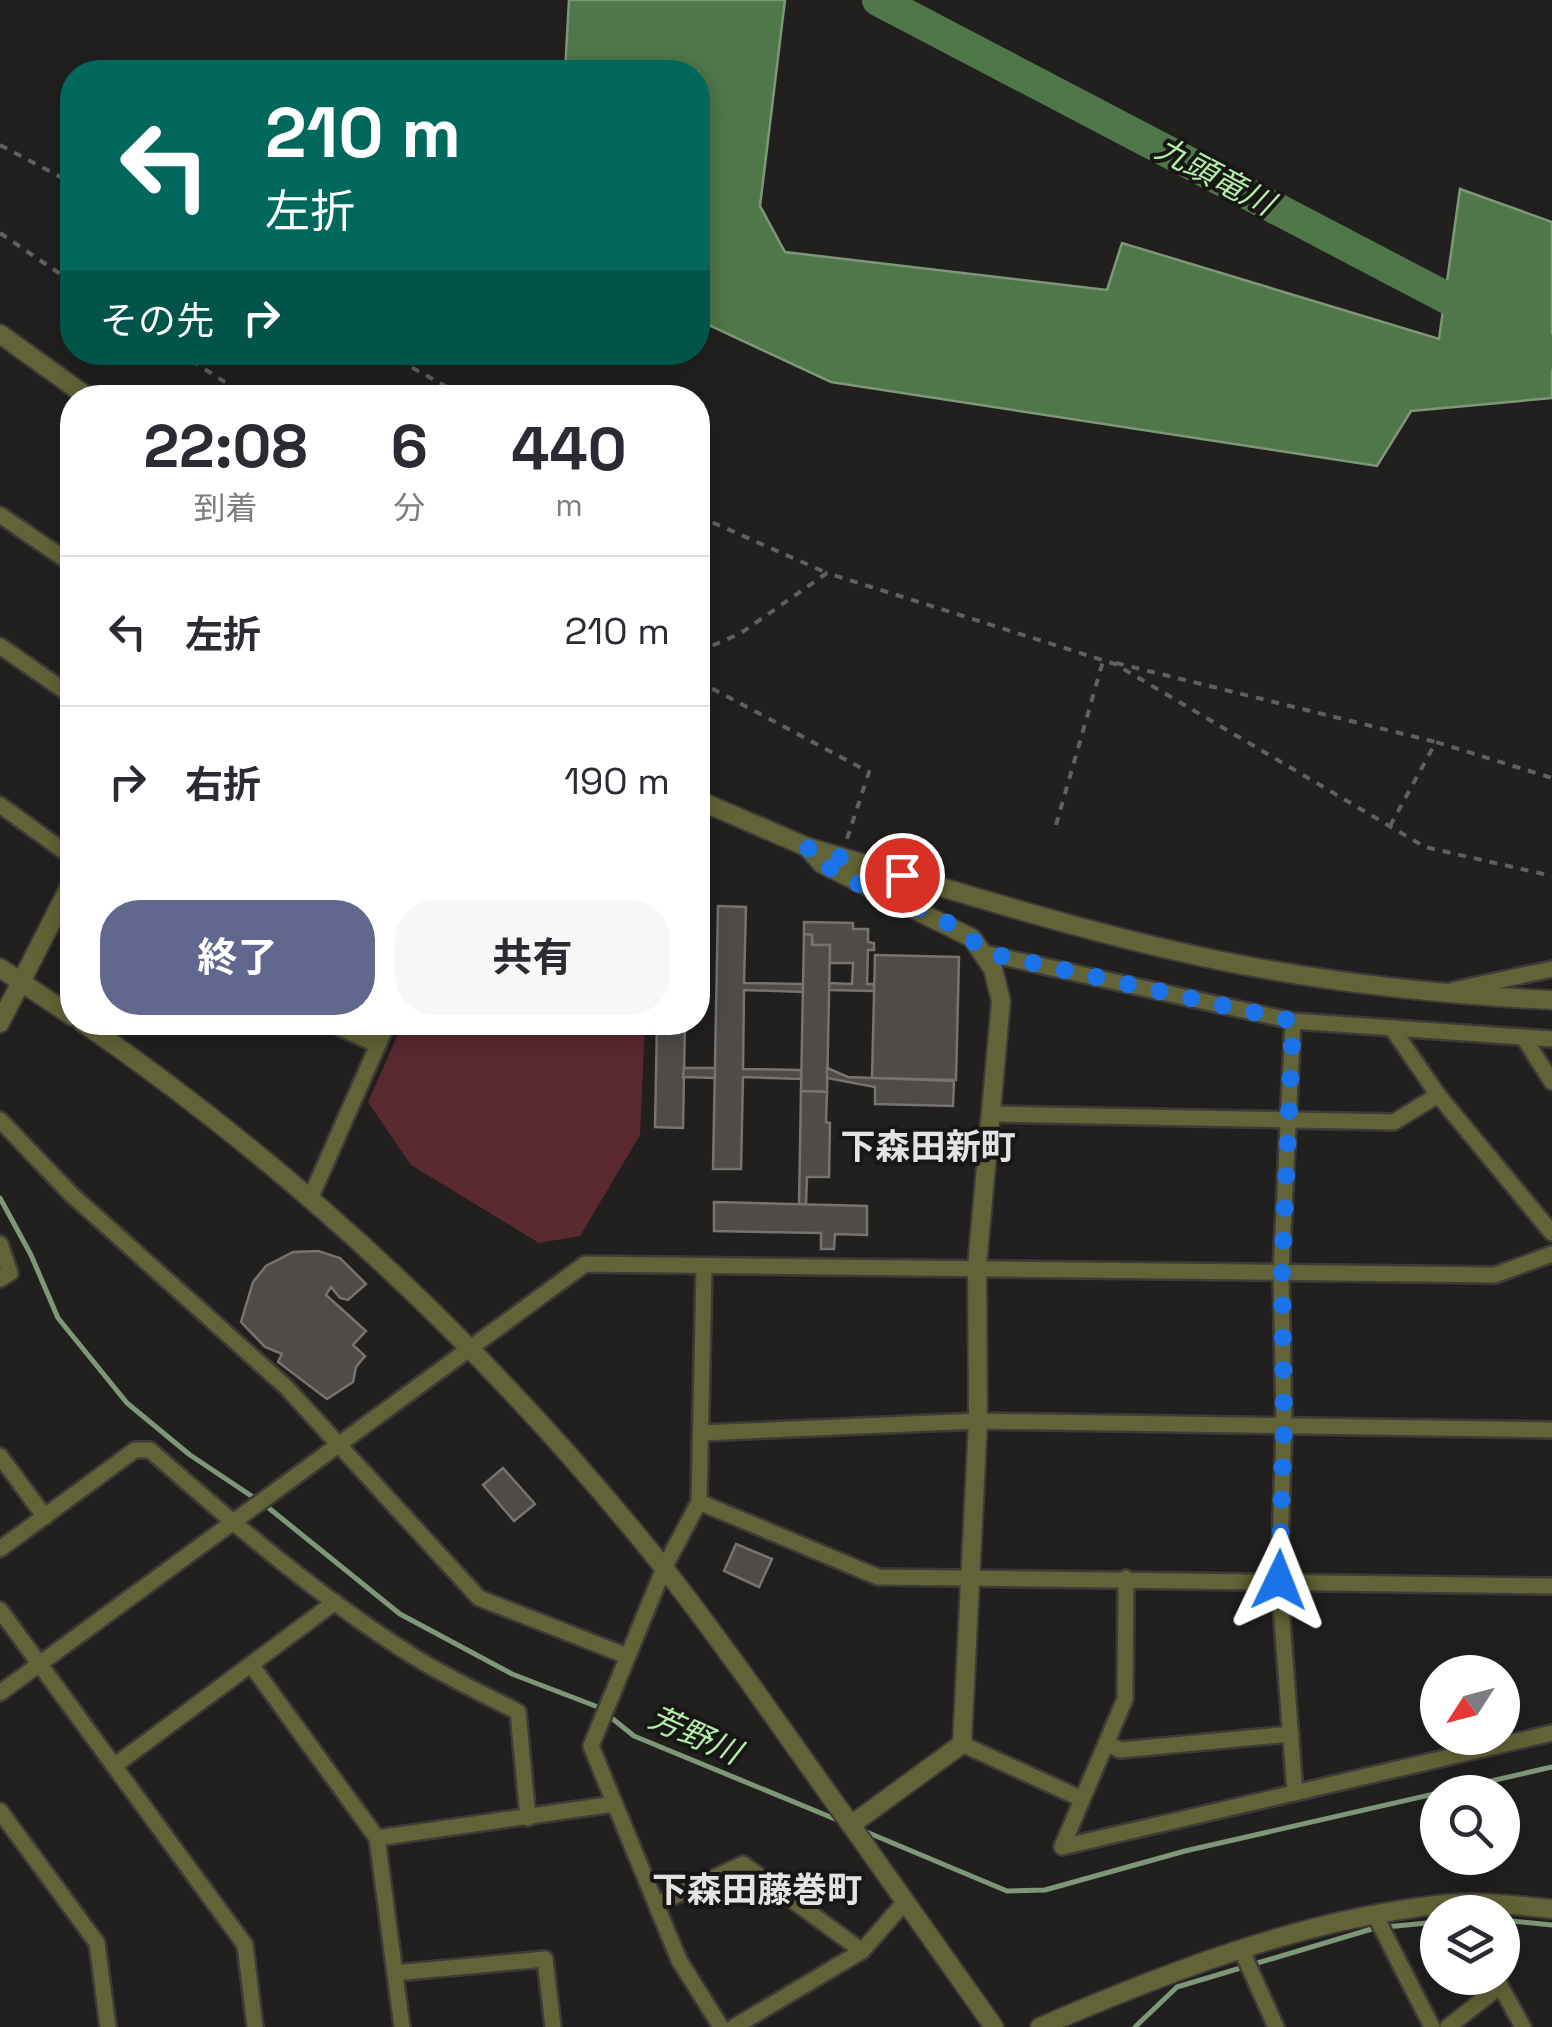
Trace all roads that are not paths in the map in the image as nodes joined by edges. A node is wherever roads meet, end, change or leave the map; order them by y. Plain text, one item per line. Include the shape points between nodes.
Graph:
1 (1, 335) edge
2 (72, 385) edge
3 (0, 515) edge
4 (60, 556) edge
5 (0, 646) edge
6 (60, 688) edge
7 (0, 805) edge
8 (710, 805) edge
9 (60, 848) edge
10 (807, 848) junction
11 (60, 917) edge
12 (984, 952) junction
13 (0, 968) edge
14 (1552, 969) edge
15 (21, 981) junction
16 (1432, 994) junction
17 (1552, 1000) edge
18 (60, 1008) edge
19 (1293, 1021) junction
20 (0, 1023) edge
21 (1394, 1031) junction
22 (100, 1035) edge
23 (356, 1035) edge
24 (382, 1035) edge
25 (1524, 1038) junction
26 (1552, 1039) edge
27 (378, 1045) junction
28 (1552, 1082) edge
29 (1438, 1095) junction
30 (991, 1114) junction
31 (0, 1120) edge
32 (1288, 1120) junction
33 (310, 1199) junction
34 (1552, 1233) edge
35 (0, 1244) edge
36 (1552, 1254) edge
37 (977, 1266) junction
38 (704, 1268) junction
39 (1282, 1271) junction
40 (0, 1279) edge
41 (471, 1346) junction
42 (978, 1420) junction
43 (1284, 1424) junction
44 (1552, 1430) edge
45 (701, 1433) junction
46 (339, 1442) junction
47 (0, 1456) edge
48 (699, 1502) junction
49 (45, 1517) junction
50 (232, 1522) junction
51 (0, 1550) edge
52 (664, 1568) junction
53 (971, 1578) junction
54 (1126, 1578) junction
55 (1279, 1580) junction
56 (1552, 1586) edge
57 (335, 1602) junction
58 (0, 1610) edge
59 (627, 1656) junction
60 (40, 1664) junction
61 (252, 1666) junction
62 (0, 1692) edge
63 (1552, 1733) edge
64 (1290, 1734) junction
65 (1106, 1743) junction
66 (962, 1744) junction
67 (114, 1766) junction
68 (1296, 1793) junction
69 (1082, 1799) junction
70 (614, 1804) junction
71 (0, 1811) edge
72 (528, 1818) junction
73 (851, 1825) junction
74 (377, 1838) junction
75 (904, 1903) junction
76 (657, 1904) junction
77 (1520, 1908) edge
78 (1552, 1908) edge
79 (1420, 1912) edge
80 (1376, 1915) junction
81 (862, 1951) junction
82 (1242, 1952) junction
83 (395, 1973) junction
84 (1484, 1995) edge
85 (1505, 1995) edge
86 (108, 2027) edge
87 (255, 2027) edge
88 (402, 2027) edge
89 (554, 2027) edge
90 (721, 2027) edge
91 (734, 2027) edge
92 (994, 2027) edge
93 (1040, 2027) edge
94 (1276, 2027) edge
95 (1432, 2027) edge
96 (1448, 2027) edge
97 (1522, 2027) edge

1 - 2 street
3 - 4 street
5 - 6 street
7 - 9 street
8 - 10 street
10 - 12 street via 822,864 940,920
10 - 16 street via 1240,965
11 - 15 street
12 - 19 street
12 - 30 street via 1001,1001
13 - 15 street
14 - 16 street
15 - 18 street
15 - 20 street
16 - 17 street
19 - 21 street
19 - 32 street
21 - 25 street
21 - 29 street
22 - 33 street
23 - 27 street
24 - 27 street
25 - 26 street
25 - 28 street
27 - 33 street
29 - 32 street via 1394,1122
29 - 34 street
30 - 32 street
30 - 37 street
31 - 46 street
32 - 39 street
33 - 41 street
35 - 40 street via 10,1273
36 - 39 street via 1495,1276
37 - 38 street
37 - 39 street
37 - 42 street
38 - 41 street via 585,1264
38 - 45 street
39 - 43 street
41 - 46 street
41 - 52 street
42 - 43 street
42 - 45 street
42 - 53 street
43 - 44 street
43 - 55 street
45 - 48 street
46 - 50 street
46 - 59 street via 479,1598
47 - 49 street
48 - 52 street
48 - 53 street via 878,1578
49 - 50 street via 134,1450 150,1450
49 - 51 street
50 - 57 street
50 - 60 street
52 - 59 street
52 - 73 street
53 - 54 street
53 - 66 street
54 - 55 street
54 - 65 street via 1125,1699
55 - 56 street
55 - 64 street
57 - 61 street
57 - 72 street via 418,1660 518,1712
58 - 60 street
59 - 70 street via 592,1746
60 - 62 street
60 - 67 street
61 - 67 street
61 - 74 street
63 - 68 street
64 - 65 street via 1120,1750
64 - 68 street
65 - 69 street
66 - 69 street
66 - 73 street
67 - 87 street via 245,1945
68 - 69 street via 1062,1847
70 - 72 street
70 - 76 street
71 - 86 street via 97,1943
72 - 74 street
73 - 75 street
74 - 83 street
75 - 81 street
75 - 92 street
76 - 81 street via 743,1864
76 - 90 street via 678,1960
77 - 78 street
79 - 80 street
80 - 82 street
80 - 95 street
81 - 91 street
82 - 93 street
82 - 94 street
83 - 88 street
83 - 89 street via 545,1959
84 - 96 street
85 - 97 street

